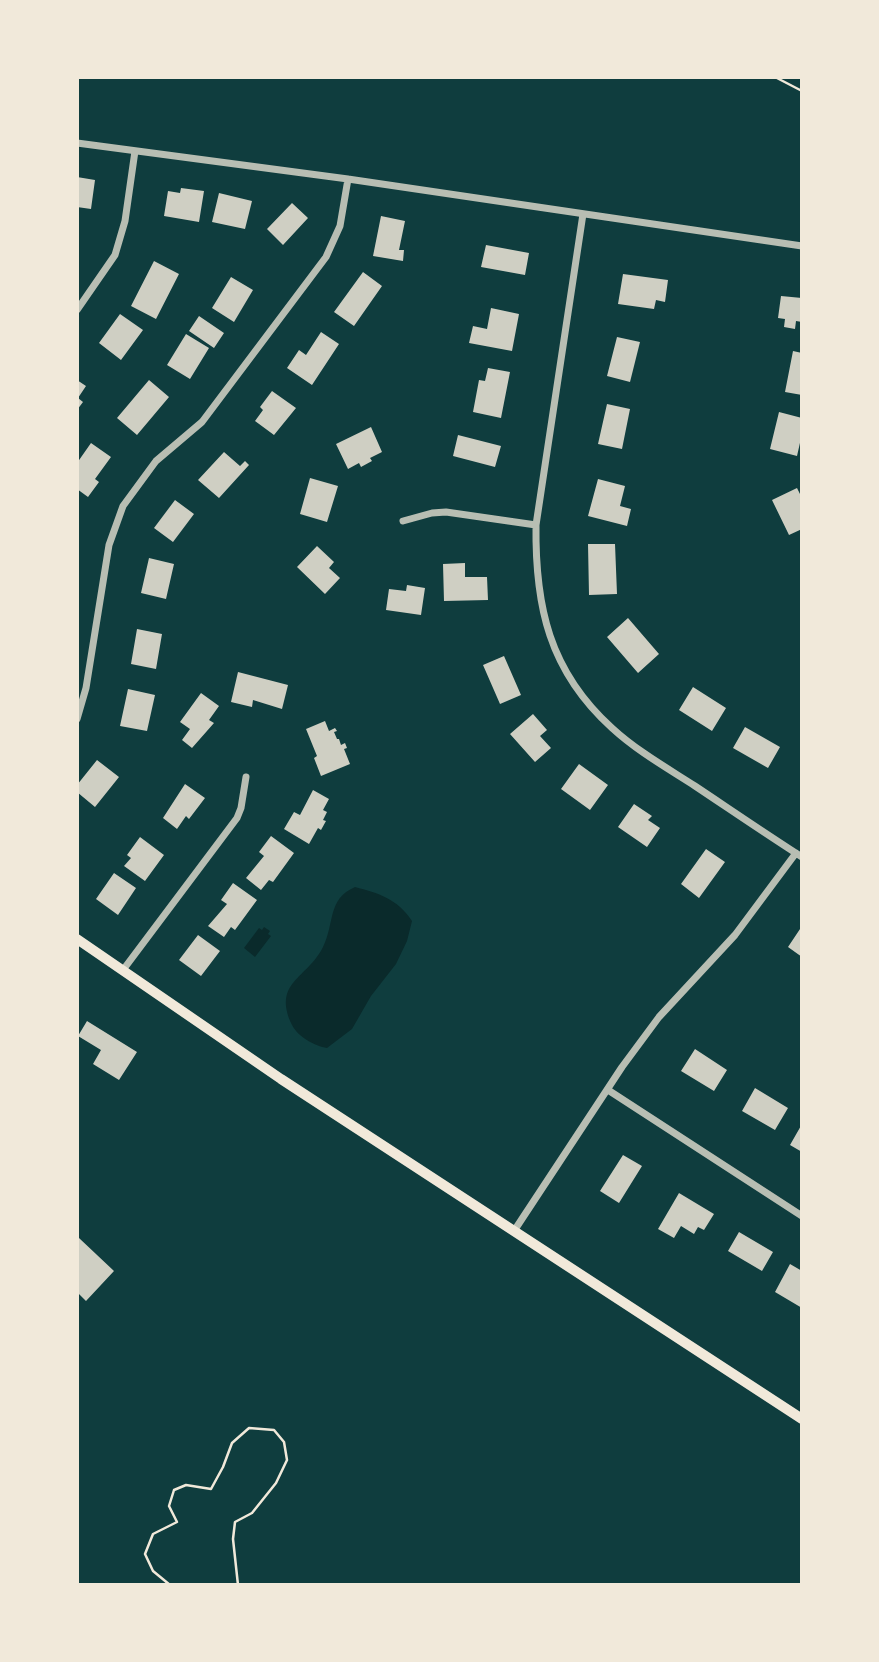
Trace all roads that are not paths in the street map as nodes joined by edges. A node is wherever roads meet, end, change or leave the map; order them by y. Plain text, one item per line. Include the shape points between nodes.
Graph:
1 (77, 143) edge
2 (135, 151) junction
3 (348, 179) junction
4 (583, 214) junction
5 (802, 246) edge
6 (77, 310) edge
7 (403, 521) dead end
8 (536, 525) junction
9 (77, 719) edge
10 (246, 777) dead end
11 (799, 855) edge
12 (77, 939) edge
13 (123, 970) junction
14 (608, 1090) junction
15 (802, 1216) edge
16 (514, 1231) junction
17 (802, 1419) edge

1 - 2 street
2 - 3 street
2 - 6 street via 115,255
3 - 4 street
3 - 9 street via 340,226 326,257 202,422 156,461 123,506 109,545
4 - 5 street
4 - 8 street
7 - 8 street via 446,512
8 - 11 street via 536,567 544,617 555,651 583,698 637,749
10 - 13 street via 237,818
11 - 14 street via 735,935 659,1017
12 - 13 main road
13 - 16 main road
14 - 15 street
14 - 16 street
16 - 17 main road

